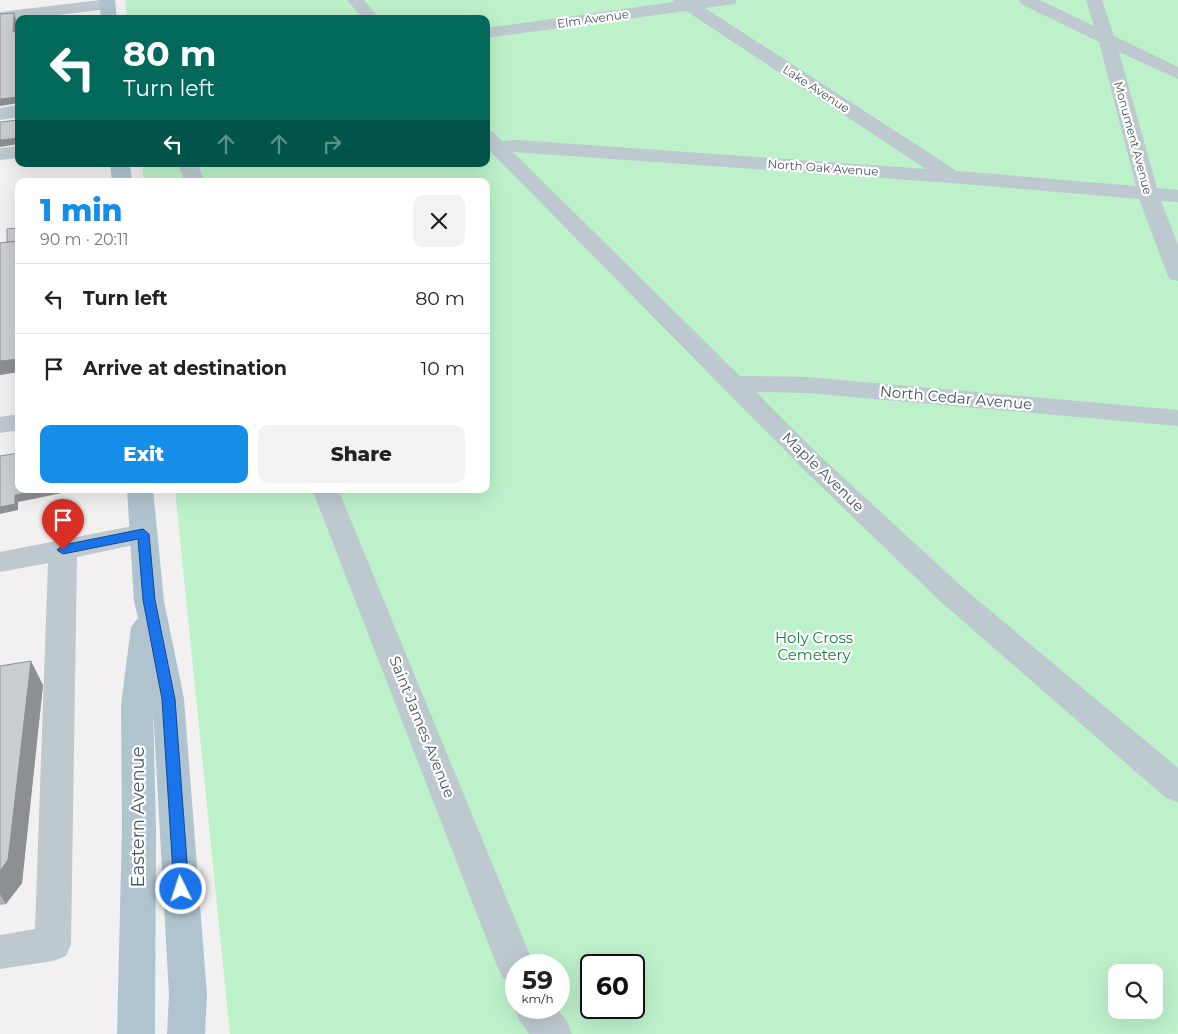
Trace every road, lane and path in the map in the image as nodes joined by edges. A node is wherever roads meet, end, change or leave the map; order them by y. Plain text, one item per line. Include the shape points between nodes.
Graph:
1 (27, 0) edge
2 (354, 0) edge
3 (729, 0) edge
4 (1027, 0) edge
5 (1094, 0) edge
6 (0, 3) edge
7 (686, 3) edge
8 (108, 8) edge
9 (24, 15) edge
10 (368, 15) edge
11 (15, 16) edge
12 (0, 17) edge
13 (490, 32) edge
14 (1106, 40) junction
15 (1178, 74) edge
16 (15, 112) edge
17 (0, 114) edge
18 (492, 141) edge
19 (15, 152) edge
20 (0, 154) edge
21 (951, 177) junction
22 (1148, 194) junction
23 (1178, 196) edge
24 (1178, 274) edge
25 (734, 384) junction
26 (1178, 418) edge
27 (15, 423) edge
28 (0, 425) edge
29 (140, 493) edge
30 (327, 493) edge
31 (143, 534) junction
32 (63, 550) junction
33 (0, 562) edge
34 (149, 600) junction
35 (1178, 788) edge
36 (0, 952) edge
37 (511, 954) edge
38 (541, 1019) edge
39 (136, 1034) edge
40 (186, 1034) edge
41 (552, 1034) edge

1 - 6 lane
2 - 10 lane
3 - 7 lane, Elm Avenue
4 - 14 lane
5 - 14 lane, Monument Avenue
7 - 13 lane, Elm Avenue
7 - 21 lane, Lake Avenue
8 - 9 lane
11 - 12 lane
14 - 15 lane
14 - 22 lane, Monument Avenue
16 - 17 lane
18 - 21 lane, North Oak Avenue via 518,146
18 - 25 lane, Maple Avenue
19 - 20 lane
21 - 22 lane, North Oak Avenue
22 - 23 lane, North Oak Avenue
22 - 24 lane, Monument Avenue
25 - 26 lane, North Cedar Avenue via 807,385
25 - 35 lane, Maple Avenue via 950,594
27 - 28 lane
29 - 31 main road, Eastern Avenue
30 - 37 lane, Saint James Avenue
31 - 32 lane
31 - 34 main road, Eastern Avenue
32 - 33 lane
32 - 36 lane via 53,944
34 - 39 main road, Eastern Avenue via 137,705
34 - 40 main road, Eastern Avenue via 168,699 188,995
38 - 41 lane

